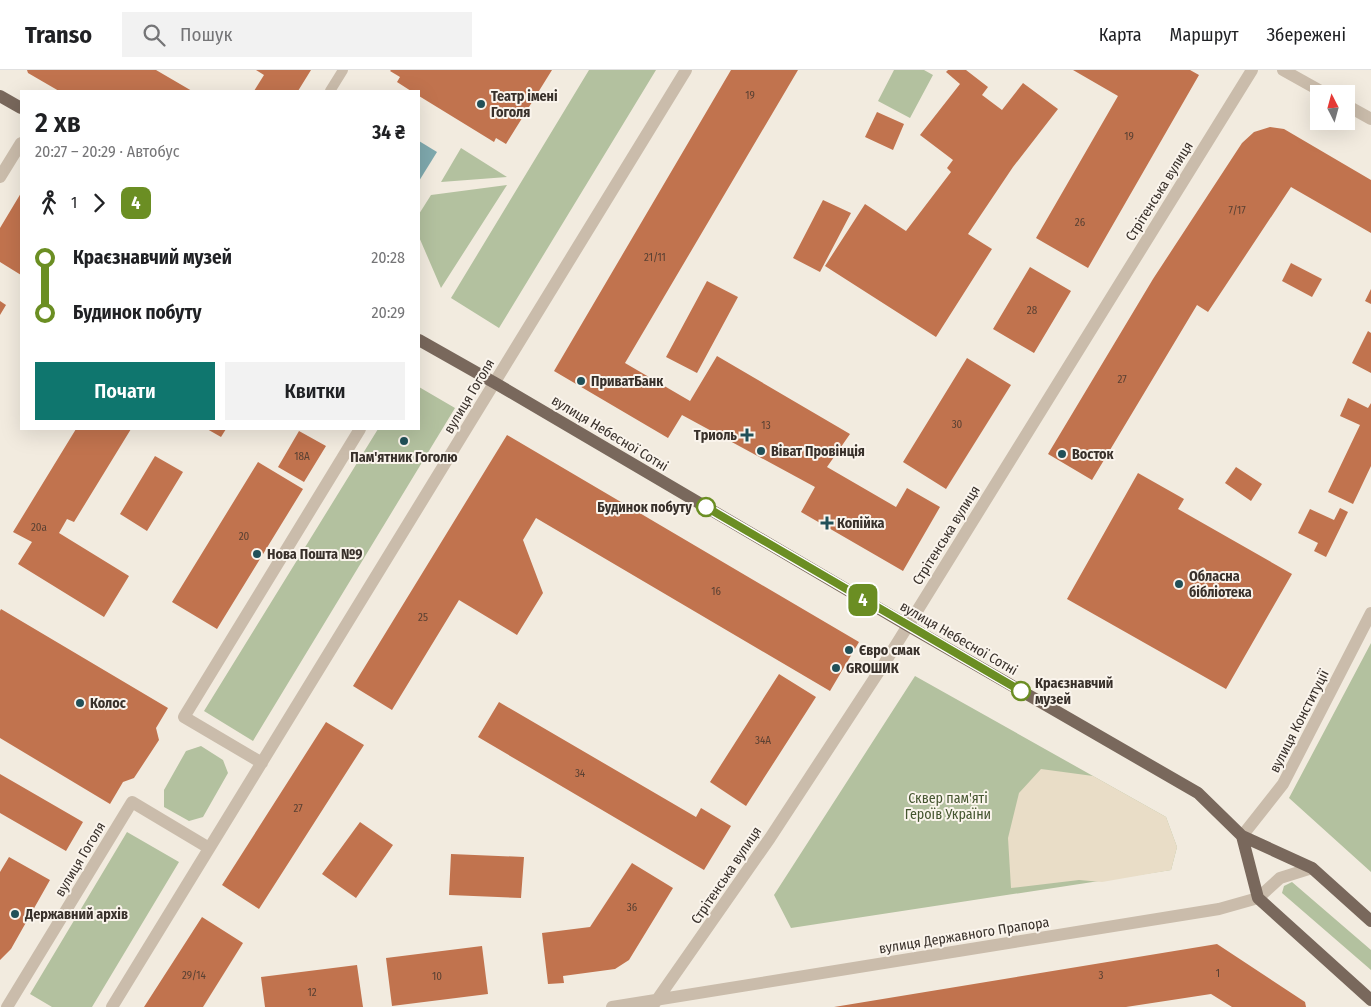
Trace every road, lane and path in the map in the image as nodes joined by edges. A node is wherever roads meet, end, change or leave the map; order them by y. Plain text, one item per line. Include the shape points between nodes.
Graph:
1 (343, 70) edge
2 (686, 70) edge
3 (1252, 70) edge
4 (1283, 70) edge
5 (1310, 85) edge
6 (331, 90) edge
7 (0, 96) edge
8 (20, 107) edge
9 (1355, 110) edge
10 (1371, 119) edge
11 (20, 144) edge
12 (0, 177) edge
13 (420, 341) edge
14 (495, 383) junction
15 (359, 430) edge
16 (1371, 613) edge
17 (907, 626) junction
18 (262, 763) junction
19 (1242, 836) junction
20 (210, 848) junction
21 (1312, 868) junction
22 (1258, 898) junction
23 (1371, 921) edge
24 (1371, 1000) edge
25 (655, 1003) edge
26 (7, 1007) edge
27 (112, 1007) edge
28 (612, 1007) edge

1 - 6 lane
2 - 14 street, вулиця Гоголя
3 - 17 street, Стрітенська вулиця
4 - 5 street
7 - 8 main road
9 - 10 street
11 - 12 street
13 - 14 main road, вулиця Небесної Сотні
14 - 17 main road, вулиця Небесної Сотні
14 - 18 street, вулиця Гоголя
15 - 18 street via 184,717
16 - 19 street, вулиця Конституції via 1283,784
17 - 19 main road, вулиця Небесної Сотні via 1198,793
17 - 25 street, Стрітенська вулиця via 770,838
18 - 20 street, вулиця Гоголя
19 - 21 main road, вулиця Небесної Сотні
19 - 22 main road
20 - 26 street, вулиця Гоголя via 132,802
20 - 27 street, вулиця Гоголя
21 - 22 street, вулиця Державного Прапора via 1280,878
21 - 23 main road, вулиця Небесної Сотні
22 - 24 main road
22 - 25 street, вулиця Державного Прапора via 1193,914
25 - 28 street, вулиця Державного Прапора

